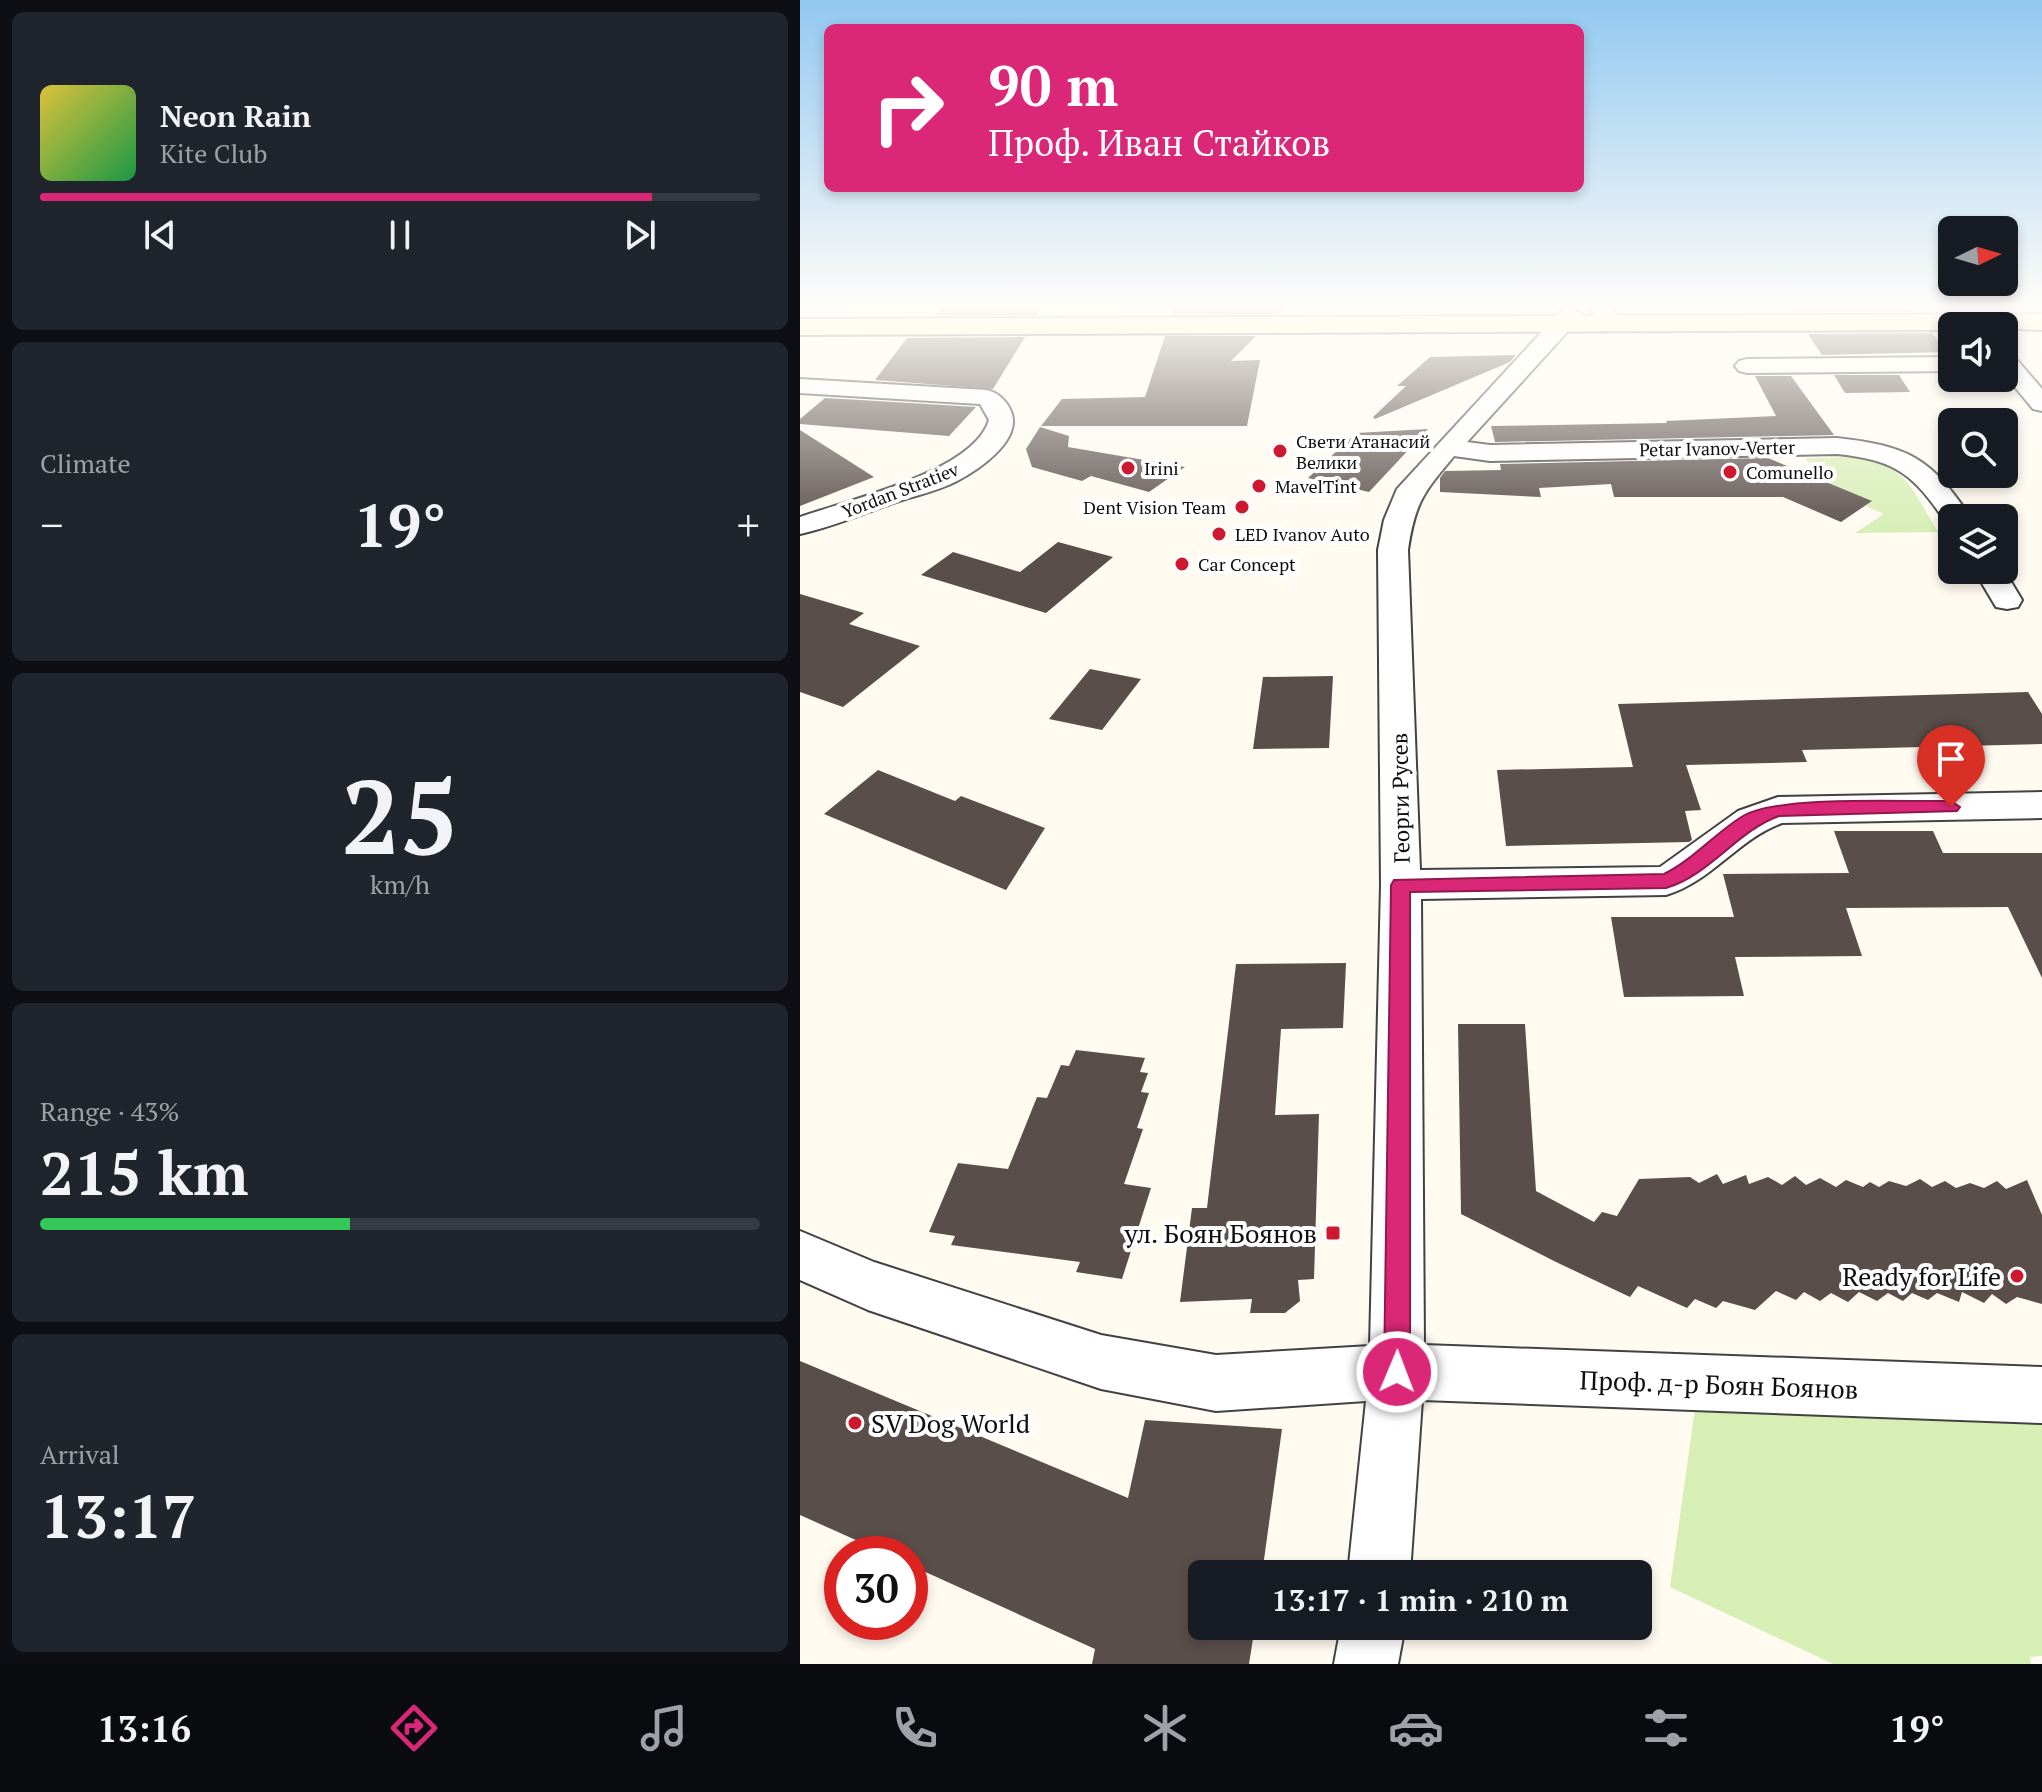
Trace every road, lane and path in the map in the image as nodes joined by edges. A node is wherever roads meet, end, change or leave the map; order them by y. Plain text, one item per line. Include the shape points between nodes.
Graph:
1 (1507, 383) edge
2 (2023, 383) edge
3 (800, 386) edge
4 (2042, 404) edge
5 (1448, 447) junction
6 (1948, 504) edge
7 (800, 526) edge
8 (1997, 584) edge
9 (2007, 600) dead end
10 (2042, 805) edge
11 (1401, 885) junction
12 (800, 1255) edge
13 (1397, 1372) junction
14 (2042, 1395) edge
15 (1380, 1560) edge
16 (1370, 1640) edge
17 (1366, 1664) edge

1 - 5 street, Георги Русев
2 - 4 street
3 - 7 street, Yordan Stratiev via 987,397 998,405 1002,418 980,456 963,467
5 - 6 street, Petar Ivanov-Verter via 1490,453 1867,448 1921,469
5 - 11 street, Георги Русев via 1407,495 1393,550
8 - 9 street
10 - 11 street via 1778,810 1751,820 1666,881
11 - 13 street, Георги Русев
12 - 13 street, Проф. д-р Боян Боянов via 868,1285 1122,1368 1216,1383
13 - 14 street, Проф. д-р Боян Боянов
13 - 15 street, Георги Русев
16 - 17 street

